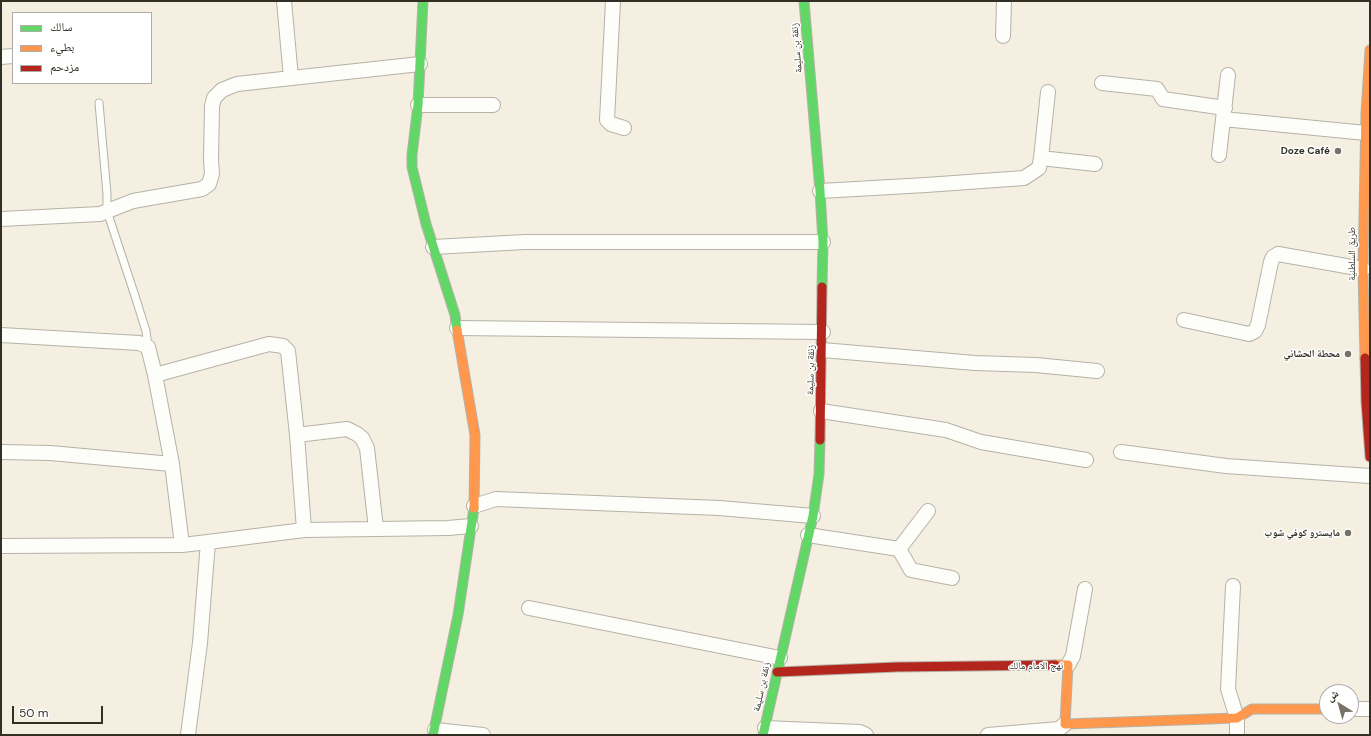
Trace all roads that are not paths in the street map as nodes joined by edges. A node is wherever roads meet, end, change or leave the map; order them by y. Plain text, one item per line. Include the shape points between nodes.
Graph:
1 (284, 1) edge
2 (423, 1) edge
3 (613, 1) edge
4 (804, 1) edge
5 (1004, 1) edge
6 (1003, 36) dead end
7 (1370, 50) edge
8 (12, 56) edge
9 (1, 57) edge
10 (420, 64) junction
11 (1228, 75) dead end
12 (291, 78) junction
13 (1102, 83) dead end
14 (1048, 92) dead end
15 (99, 103) dead end
16 (418, 105) junction
17 (493, 105) dead end
18 (1224, 113) junction
19 (1368, 113) edge
20 (624, 128) dead end
21 (1366, 133) junction
22 (1219, 155) dead end
23 (1041, 158) junction
24 (1095, 164) dead end
25 (820, 191) junction
26 (107, 211) junction
27 (1, 219) edge
28 (1366, 225) edge
29 (823, 242) junction
30 (433, 247) junction
31 (1363, 269) junction
32 (1184, 320) dead end
33 (457, 328) junction
34 (823, 332) junction
35 (1, 335) edge
36 (148, 347) junction
37 (822, 350) junction
38 (1097, 371) dead end
39 (155, 375) junction
40 (821, 411) junction
41 (297, 435) junction
42 (1, 452) edge
43 (1121, 452) dead end
44 (1370, 457) edge
45 (1086, 460) dead end
46 (172, 464) junction
47 (1370, 476) edge
48 (474, 506) junction
49 (928, 511) dead end
50 (813, 516) junction
51 (471, 526) junction
52 (376, 529) junction
53 (304, 530) junction
54 (808, 535) junction
55 (208, 542) junction
56 (182, 544) junction
57 (1, 546) edge
58 (899, 549) junction
59 (952, 578) dead end
60 (1233, 586) dead end
61 (1085, 589) dead end
62 (529, 608) dead end
63 (780, 658) junction
64 (1068, 665) junction
65 (776, 672) junction
66 (1319, 709) edge
67 (1359, 709) edge
68 (1370, 709) edge
69 (1237, 718) junction
70 (1065, 724) junction
71 (764, 732) edge
72 (434, 733) edge
73 (188, 735) edge
74 (482, 735) edge
75 (866, 735) edge
76 (988, 735) edge
77 (1237, 735) edge

1 - 12 street
2 - 10 street
3 - 20 street via 606,120
4 - 25 street, زنقة بن سليمة
5 - 6 street
7 - 19 street, طريق السلطنية
8 - 9 street
10 - 12 street
10 - 16 street
11 - 18 street
12 - 26 street via 237,84 222,90 214,98 212,174 209,184 202,189 133,201
13 - 18 street via 1157,89 1163,99
14 - 23 street
15 - 26 lane via 108,194
16 - 17 street
16 - 30 street via 412,167
18 - 21 street
18 - 22 street
19 - 21 street, طريق السلطنية
21 - 28 street, طريق السلطنية
23 - 24 street
23 - 25 street via 1039,168 1024,178
25 - 29 street, زنقة بن سليمة
26 - 27 street via 100,214
26 - 36 lane via 146,331
28 - 31 street, طريق السلطنية
29 - 30 street via 525,242
29 - 34 street, زنقة بن سليمة
30 - 33 street
31 - 32 street via 1278,254 1271,262 1255,331 1249,334
31 - 44 street, طريق السلطنية
33 - 34 street
33 - 48 street via 474,435
34 - 37 street, زنقة بن سليمة
35 - 36 street via 138,343
36 - 39 street
37 - 38 street
37 - 40 street, زنقة بن سليمة
39 - 41 street via 269,344 283,346 288,351
39 - 46 street
40 - 45 street via 946,430 981,442
40 - 50 street, زنقة بن سليمة
41 - 52 street via 347,429 362,438 367,448
41 - 53 street
42 - 46 street
43 - 47 street via 1226,466
46 - 56 street
48 - 50 street via 504,499 719,508
48 - 51 street
49 - 58 street
50 - 54 street, زنقة بن سليمة
51 - 52 street
51 - 72 street via 459,610
52 - 53 street
53 - 55 street
54 - 58 street
54 - 63 street, زنقة بن سليمة
55 - 56 street
55 - 73 street via 200,643
56 - 57 street
58 - 59 street via 911,570
60 - 69 street via 1228,689
61 - 64 street via 1073,656
62 - 63 street
63 - 65 street, زنقة بن سليمة
64 - 65 street, نهج الامام مالك via 897,667
64 - 70 street, نهج الامام مالك
65 - 71 street, زنقة بن سليمة
66 - 69 street via 1252,709
67 - 68 street
69 - 70 street
69 - 77 street
70 - 76 street via 1059,729
71 - 75 street via 860,732
72 - 74 street

